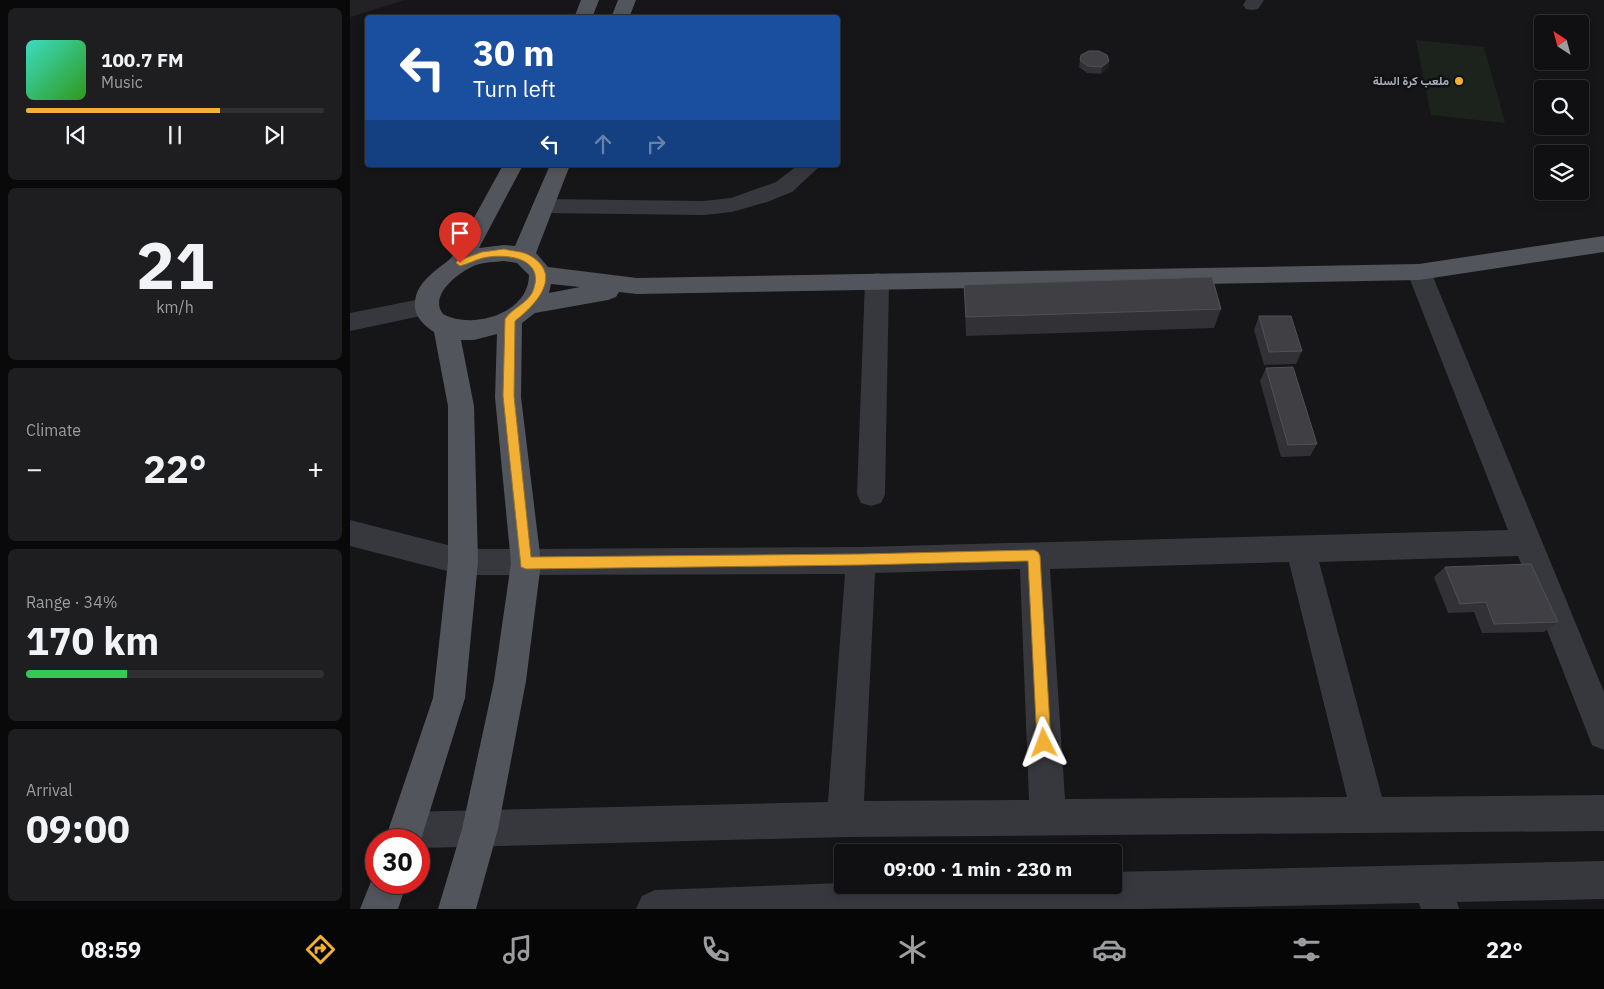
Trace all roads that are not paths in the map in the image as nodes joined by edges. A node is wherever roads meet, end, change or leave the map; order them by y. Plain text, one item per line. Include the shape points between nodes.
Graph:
1 (590, 0) edge
2 (627, 0) edge
3 (584, 15) edge
4 (621, 15) edge
5 (512, 167) edge
6 (559, 167) edge
7 (808, 167) edge
8 (543, 206) junction
9 (1604, 244) edge
10 (523, 256) junction
11 (460, 263) junction
12 (1419, 272) junction
13 (541, 274) junction
14 (877, 281) junction
15 (637, 286) junction
16 (426, 307) junction
17 (520, 312) junction
18 (350, 322) edge
19 (446, 328) junction
20 (870, 494) dead end
21 (350, 533) edge
22 (1528, 543) junction
23 (1301, 549) junction
24 (1034, 556) junction
25 (861, 560) junction
26 (463, 562) junction
27 (526, 563) junction
28 (1604, 732) edge
29 (1604, 813) edge
30 (1369, 815) junction
31 (1048, 818) junction
32 (845, 819) junction
33 (407, 829) edge
34 (480, 829) junction
35 (430, 833) edge
36 (1604, 880) edge
37 (385, 894) edge
38 (1437, 896) edge
39 (379, 909) edge
40 (457, 909) edge
41 (655, 909) edge

1 - 3 main road
2 - 4 main road
5 - 11 main road
6 - 8 main road
7 - 8 street via 784,186 732,205 704,208
8 - 10 main road
9 - 12 main road
10 - 11 main road via 504,253 482,255
10 - 13 main road via 535,263
11 - 16 main road via 429,291
12 - 14 main road
12 - 22 street
13 - 15 main road
13 - 17 main road via 539,290
14 - 15 main road
14 - 20 street
15 - 17 main road
16 - 18 street
16 - 19 main road via 432,320
17 - 19 main road via 489,328 466,332
17 - 27 main road via 508,396
19 - 26 main road via 462,406
21 - 26 street
22 - 23 street
22 - 28 street
23 - 24 street
23 - 30 street
24 - 25 street
24 - 31 street
25 - 27 street
25 - 32 street
26 - 27 street
26 - 33 main road via 449,698
27 - 34 main road via 510,681
29 - 30 street
30 - 31 street
31 - 32 street
32 - 34 street
34 - 35 street
34 - 40 main road
36 - 38 street
37 - 39 main road
38 - 41 street via 1108,891

